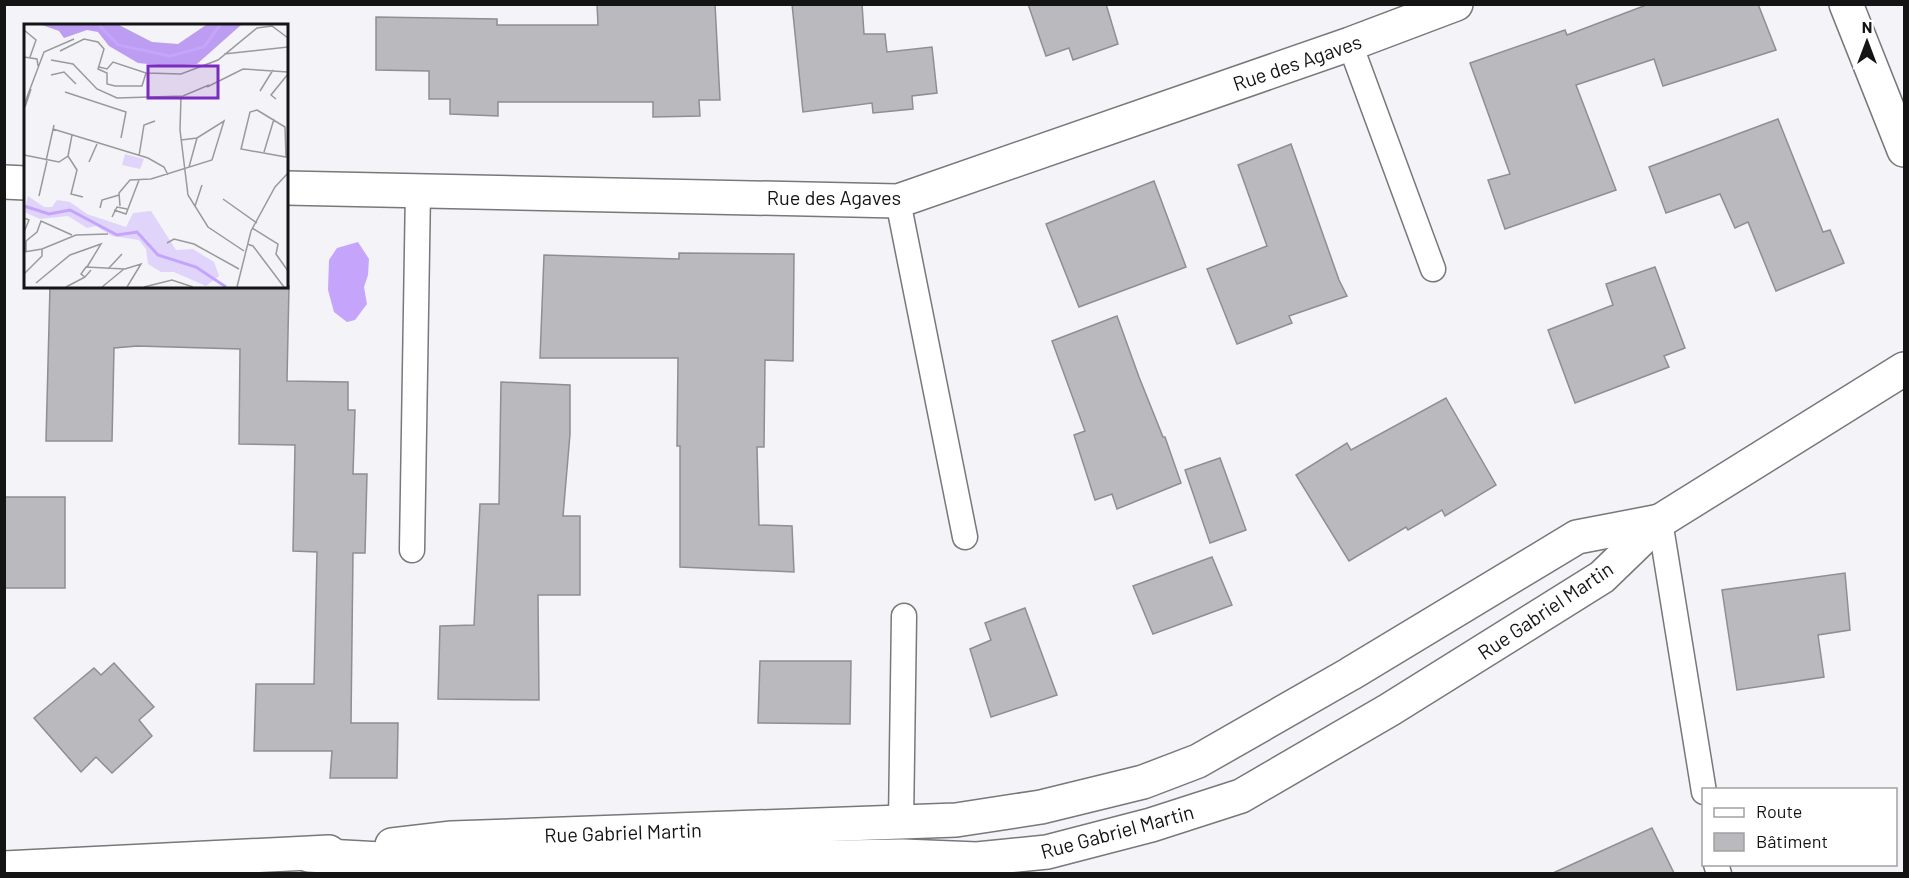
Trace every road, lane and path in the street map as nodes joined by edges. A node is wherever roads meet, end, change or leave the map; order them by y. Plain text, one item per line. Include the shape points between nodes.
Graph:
1 (1456, 4) edge
2 (1845, 4) edge
3 (1350, 44) junction
4 (1905, 150) edge
5 (4, 182) edge
6 (24, 183) edge
7 (288, 188) edge
8 (418, 190) junction
9 (898, 201) junction
10 (1433, 269) dead end
11 (1905, 369) edge
12 (1660, 521) junction
13 (965, 537) dead end
14 (412, 550) dead end
15 (904, 616) dead end
16 (1703, 788) edge
17 (901, 822) junction
18 (309, 855) junction
19 (4, 868) edge

1 - 3 main road, Rue des Agaves
2 - 4 main road
3 - 9 main road, Rue des Agaves
3 - 10 lane
5 - 6 main road
7 - 8 main road, Rue des Agaves
8 - 9 main road, Rue des Agaves
8 - 14 lane
9 - 13 lane
11 - 12 main road, Rue Gabriel Martin
12 - 16 lane
12 - 17 main road, Rue Gabriel Martin via 1577,537 1198,761 1143,782 1041,807 956,820
12 - 18 main road, Rue Gabriel Martin via 1602,577 1389,710 1241,796 1047,852 977,859 903,856 453,863
15 - 17 lane
17 - 18 main road, Rue Gabriel Martin via 452,838
18 - 19 main road, Rue Gabriel Martin

